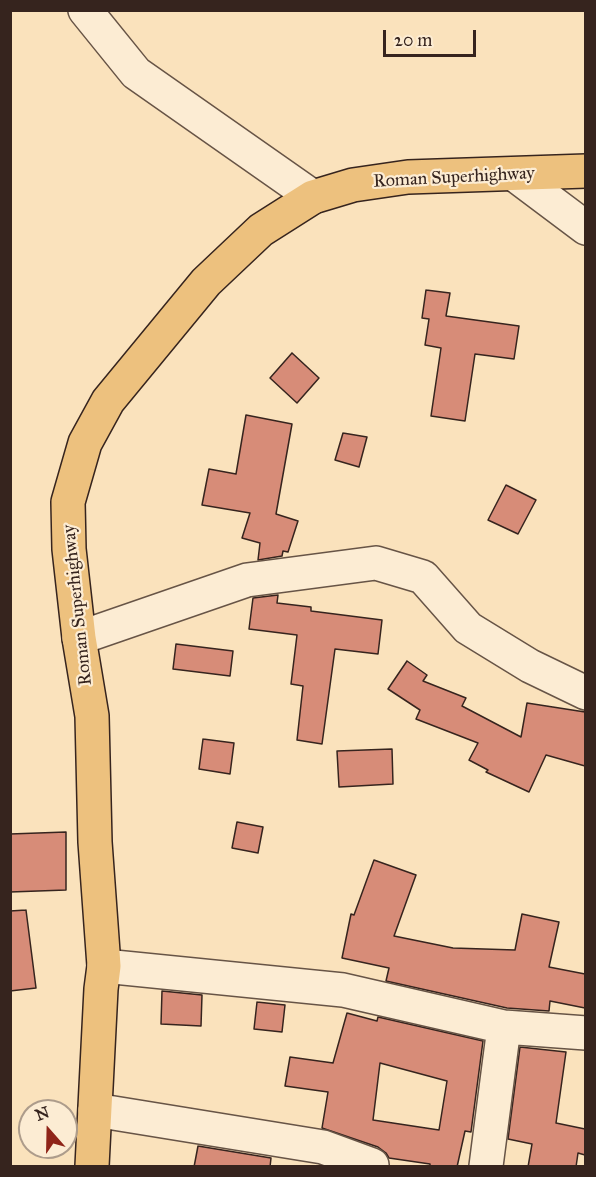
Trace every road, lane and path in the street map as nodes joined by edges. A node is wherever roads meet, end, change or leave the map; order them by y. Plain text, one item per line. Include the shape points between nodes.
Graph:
1 (85, 10) edge
2 (585, 171) edge
3 (514, 174) junction
4 (313, 197) junction
5 (585, 228) edge
6 (79, 638) junction
7 (585, 693) edge
8 (104, 966) junction
9 (504, 1027) junction
10 (585, 1033) edge
11 (95, 1110) junction
12 (372, 1165) dead end
13 (92, 1167) edge
14 (486, 1167) edge

1 - 4 street via 136,73
2 - 3 main road, Roman Superhighway
3 - 4 main road, Roman Superhighway via 408,177 353,184
3 - 5 street
4 - 6 main road, Roman Superhighway via 261,230 206,282 108,401 96,422 85,443 68,502
6 - 7 street via 247,580 376,563 423,577 468,628 530,666
6 - 8 main road, Roman Superhighway via 92,716 95,842
8 - 9 street via 343,990
8 - 11 main road, Roman Superhighway
9 - 10 street
9 - 14 street
11 - 12 street via 323,1147
11 - 13 main road, Roman Superhighway

